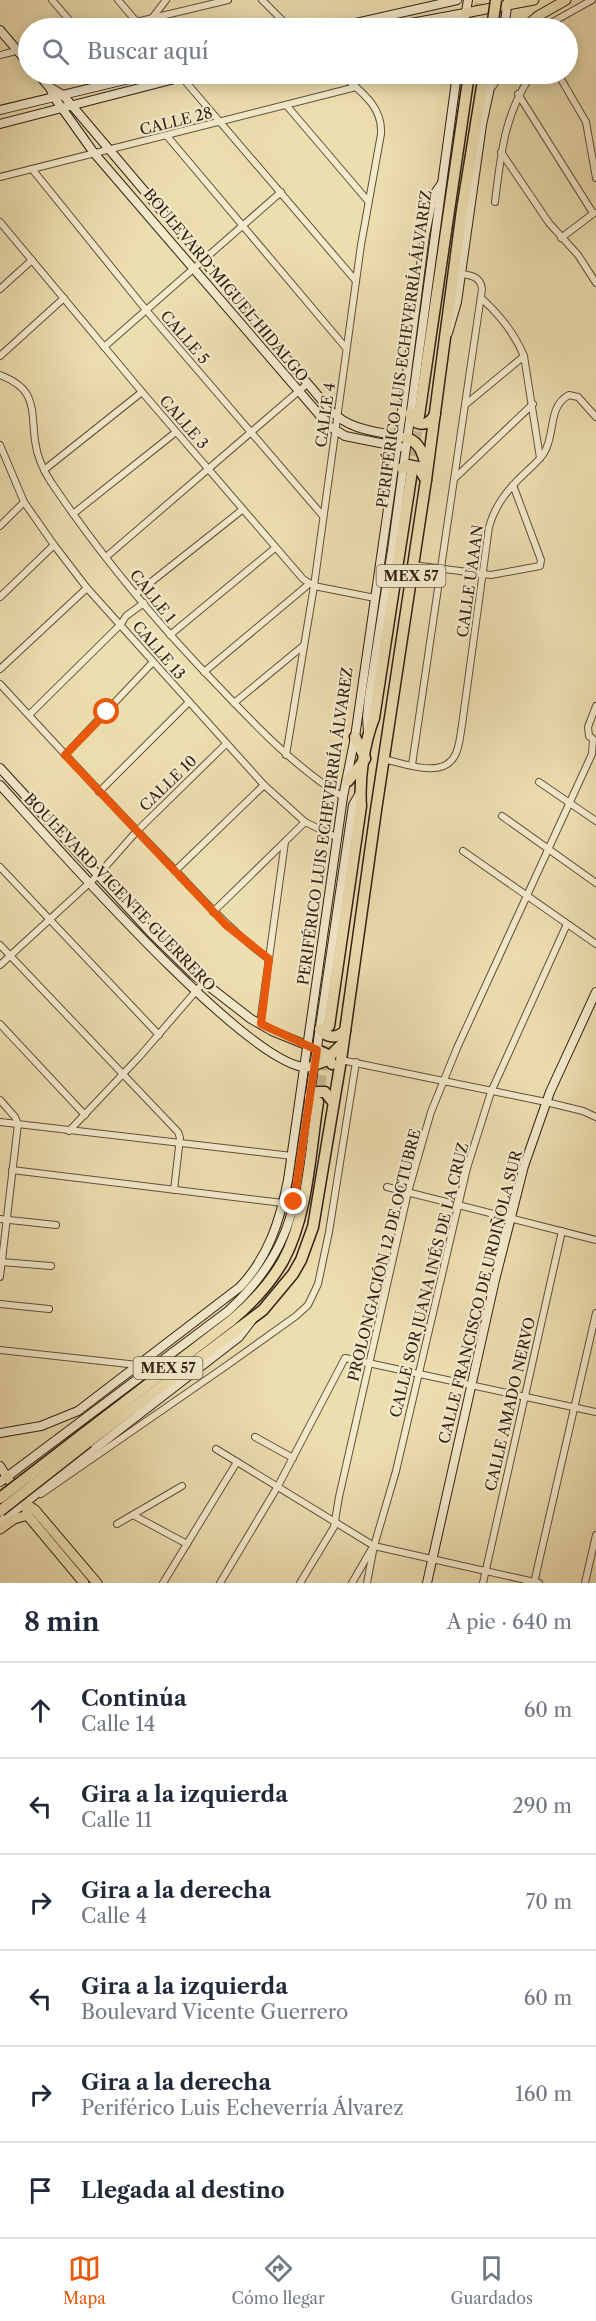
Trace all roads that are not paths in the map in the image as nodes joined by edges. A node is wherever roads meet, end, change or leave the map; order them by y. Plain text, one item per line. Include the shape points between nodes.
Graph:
1 (52, 0) edge
2 (118, 0) edge
3 (166, 0) edge
4 (228, 0) edge
5 (262, 0) edge
6 (454, 0) edge
7 (468, 0) edge
8 (530, 0) edge
9 (566, 0) edge
10 (592, 0) edge
11 (500, 3) edge
12 (465, 13) junction
13 (153, 17) junction
14 (67, 18) edge
15 (133, 18) edge
16 (150, 18) edge
17 (280, 18) edge
18 (377, 18) edge
19 (438, 18) edge
20 (464, 18) edge
21 (496, 18) edge
22 (502, 18) edge
23 (536, 18) edge
24 (560, 18) edge
25 (0, 30) edge
26 (18, 51) joint
27 (0, 55) edge
28 (47, 84) edge
29 (109, 84) edge
30 (150, 84) edge
31 (189, 84) edge
32 (352, 84) edge
33 (456, 84) edge
34 (467, 84) edge
35 (482, 84) edge
36 (491, 84) edge
37 (494, 84) edge
38 (525, 84) edge
39 (564, 84) edge
40 (356, 87) junction
41 (489, 92) junction
42 (518, 94) junction
43 (59, 96) junction
44 (73, 106) junction
45 (287, 106) junction
46 (62, 109) junction
47 (0, 110) edge
48 (221, 122) junction
49 (0, 124) edge
50 (166, 136) junction
51 (108, 150) junction
52 (501, 152) junction
53 (94, 153) junction
54 (32, 169) junction
55 (0, 177) edge
56 (596, 178) edge
57 (442, 183) junction
58 (281, 192) junction
59 (368, 201) junction
60 (495, 202) dead end
61 (594, 213) edge
62 (0, 223) edge
63 (243, 227) junction
64 (561, 238) junction
65 (32, 260) junction
66 (202, 262) junction
67 (195, 268) junction
68 (460, 274) junction
69 (356, 281) junction
70 (596, 283) edge
71 (0, 289) edge
72 (64, 298) junction
73 (481, 298) junction
74 (146, 310) junction
75 (443, 342) junction
76 (104, 347) junction
77 (346, 348) junction
78 (0, 356) edge
79 (524, 356) junction
80 (0, 375) edge
81 (306, 384) junction
82 (298, 391) junction
83 (142, 392) junction
84 (533, 404) junction
85 (465, 405) junction
86 (435, 414) junction
87 (414, 415) junction
88 (596, 417) edge
89 (338, 418) junction
90 (434, 429) junction
91 (335, 431) junction
92 (176, 432) junction
93 (251, 433) junction
94 (402, 442) junction
95 (418, 444) junction
96 (0, 445) edge
97 (1, 454) edge
98 (540, 458) junction
99 (209, 469) junction
100 (44, 470) junction
101 (407, 470) junction
102 (427, 477) junction
103 (455, 477) junction
104 (513, 485) junction
105 (24, 502) junction
106 (242, 510) junction
107 (73, 514) junction
108 (323, 516) junction
109 (0, 526) edge
110 (54, 545) junction
111 (275, 548) junction
112 (106, 557) junction
113 (412, 565) junction
114 (441, 569) junction
115 (484, 574) junction
116 (311, 585) junction
117 (87, 588) junction
118 (136, 594) junction
119 (0, 597) edge
120 (375, 598) junction
121 (144, 603) junction
122 (121, 624) junction
123 (170, 635) junction
124 (304, 646) junction
125 (153, 662) junction
126 (0, 669) edge
127 (204, 672) junction
128 (0, 684) edge
129 (189, 702) junction
130 (234, 703) junction
131 (596, 706) edge
132 (29, 715) junction
133 (355, 737) junction
134 (594, 741) edge
135 (226, 744) junction
136 (65, 755) junction
137 (286, 755) junction
138 (594, 756) edge
139 (365, 758) junction
140 (383, 759) junction
141 (412, 765) junction
142 (0, 768) edge
143 (348, 781) junction
144 (540, 782) dead end
145 (0, 785) edge
146 (264, 785) junction
147 (99, 792) junction
148 (344, 797) junction
149 (570, 803) junction
150 (502, 816) dead end
151 (596, 821) edge
152 (305, 822) junction
153 (136, 832) junction
154 (338, 838) junction
155 (285, 842) junction
156 (548, 850) junction
157 (463, 851) dead end
158 (0, 867) edge
159 (175, 871) junction
160 (98, 875) junction
161 (89, 882) junction
162 (596, 884) edge
163 (527, 896) junction
164 (213, 912) junction
165 (48, 919) junction
166 (567, 924) junction
167 (596, 944) edge
168 (0, 945) edge
169 (10, 956) junction
170 (269, 959) junction
171 (0, 966) edge
172 (203, 983) junction
173 (596, 992) edge
174 (195, 993) junction
175 (0, 1024) edge
176 (261, 1024) junction
177 (324, 1027) junction
178 (159, 1035) junction
179 (344, 1037) junction
180 (312, 1048) junction
181 (329, 1057) junction
182 (341, 1060) junction
183 (356, 1062) junction
184 (309, 1066) junction
185 (123, 1075) junction
186 (337, 1078) junction
187 (443, 1081) junction
188 (491, 1092) junction
189 (314, 1099) junction
190 (0, 1100) edge
191 (333, 1101) junction
192 (546, 1102) junction
193 (84, 1115) junction
194 (596, 1117) edge
195 (0, 1122) edge
196 (18, 1124) junction
197 (69, 1131) junction
198 (179, 1144) junction
199 (292, 1156) junction
200 (12, 1170) junction
201 (387, 1187) dead end
202 (174, 1190) junction
203 (408, 1192) junction
204 (283, 1203) junction
205 (457, 1205) junction
206 (510, 1217) junction
207 (3, 1219) edge
208 (56, 1225) dead end
209 (562, 1231) junction
210 (596, 1240) edge
211 (1, 1262) edge
212 (51, 1266) dead end
213 (0, 1277) edge
214 (0, 1304) edge
215 (50, 1309) dead end
216 (596, 1313) edge
217 (253, 1319) junction
218 (0, 1350) edge
219 (167, 1362) junction
220 (370, 1362) junction
221 (138, 1365) junction
222 (418, 1373) junction
223 (471, 1384) junction
224 (524, 1396) junction
225 (100, 1400) junction
226 (574, 1407) junction
227 (596, 1412) edge
228 (0, 1433) edge
229 (255, 1437) dead end
230 (85, 1438) junction
231 (216, 1449) dead end
232 (293, 1458) junction
233 (30, 1459) junction
234 (237, 1462) junction
235 (0, 1466) edge
236 (4, 1480) edge
237 (52, 1482) junction
238 (182, 1486) dead end
239 (278, 1486) junction
240 (34, 1496) junction
241 (0, 1498) edge
242 (25, 1503) junction
243 (0, 1504) edge
244 (0, 1511) edge
245 (28, 1515) junction
246 (133, 1515) junction
247 (0, 1521) edge
248 (336, 1521) junction
249 (117, 1524) dead end
250 (42, 1526) junction
251 (0, 1529) edge
252 (596, 1535) edge
253 (187, 1544) junction
254 (374, 1546) junction
255 (62, 1550) junction
256 (433, 1560) junction
257 (486, 1571) junction
258 (79, 1581) edge
259 (97, 1583) edge
260 (164, 1583) edge
261 (220, 1583) edge
262 (300, 1583) edge
263 (352, 1583) edge
264 (367, 1583) edge
265 (427, 1583) edge
266 (483, 1583) edge
267 (536, 1583) edge
268 (585, 1583) edge

1 - 14 street
2 - 15 street
3 - 13 street
4 - 13 street
5 - 17 street
6 - 12 street
6 - 18 street
7 - 12 street
8 - 11 main road
9 - 23 main road
10 - 24 street
11 - 12 main road
11 - 21 highway, bridge
11 - 22 street
12 - 19 street
12 - 20 street
13 - 16 street
25 - 26 street
26 - 27 street
28 - 43 street
29 - 43 street
30 - 44 street
31 - 48 street
32 - 40 street
33 - 57 street, PERIFÉRICO LUIS ECHEVERRÍA ÁLVAREZ
34 - 87 highway
35 - 75 highway, MEX 57
36 - 41 street, PERIFÉRICO LUIS ECHEVERRÍA ÁLVAREZ
37 - 41 street, PERIFÉRICO LUIS ECHEVERRÍA ÁLVAREZ
38 - 42 street
39 - 56 street via 586,122
40 - 45 street, CALLE 28
40 - 59 street, CALLE 4 via 375,107 381,120 380,146
41 - 68 street, PERIFÉRICO LUIS ECHEVERRÍA ÁLVAREZ
42 - 52 street
42 - 61 street
43 - 44 street, BOULEVARD MIGUEL HIDALGO
43 - 46 street, BOULEVARD MIGUEL HIDALGO
43 - 47 street
44 - 46 street
44 - 51 street, BOULEVARD MIGUEL HIDALGO
45 - 48 street, CALLE 28
45 - 59 street
46 - 49 street
46 - 53 street, BOULEVARD MIGUEL HIDALGO
48 - 50 street, CALLE 28
48 - 58 street
50 - 51 street, CALLE 28
50 - 63 street
51 - 53 street, CALLE 28
51 - 66 street, BOULEVARD MIGUEL HIDALGO
52 - 60 street
52 - 64 street
53 - 54 street, CALLE 28
53 - 67 street, BOULEVARD MIGUEL HIDALGO
54 - 55 street, CALLE 28
54 - 74 street, CALLE 5
57 - 87 street, PERIFÉRICO LUIS ECHEVERRÍA ÁLVAREZ
57 - 94 street, PERIFÉRICO LUIS ECHEVERRÍA ÁLVAREZ via 433,196 428,219
58 - 63 street
58 - 69 street
59 - 69 street, CALLE 4
61 - 64 street
62 - 65 street, CALLE 3
63 - 66 street
63 - 77 street
64 - 70 street
65 - 71 street
65 - 72 street, CALLE 3
66 - 67 street
66 - 81 street, BOULEVARD MIGUEL HIDALGO
67 - 74 street
67 - 82 street, BOULEVARD MIGUEL HIDALGO
68 - 73 street via 477,279
68 - 75 street, PERIFÉRICO LUIS ECHEVERRÍA ÁLVAREZ via 454,316
69 - 77 street, CALLE 4
72 - 76 street, CALLE 3
72 - 78 street
73 - 79 street via 507,325
73 - 85 street
74 - 76 street
74 - 93 street, CALLE 5
75 - 86 highway, PERIFÉRICO LUIS ECHEVERRÍA ÁLVAREZ / MEX 57
76 - 83 street, CALLE 3
77 - 89 street, CALLE 4
79 - 84 street
79 - 85 street
80 - 100 street, CALLE 1 via 20,385 30,398 35,441
81 - 82 street
81 - 89 street, BOULEVARD MIGUEL HIDALGO
82 - 91 street, BOULEVARD MIGUEL HIDALGO
82 - 93 street
83 - 92 street, CALLE 3
83 - 100 street
84 - 98 street
84 - 103 street
85 - 103 street
86 - 87 highway via 422,424 417,423
86 - 90 highway, PERIFÉRICO LUIS ECHEVERRÍA ÁLVAREZ / MEX 57
87 - 94 street, PERIFÉRICO LUIS ECHEVERRÍA ÁLVAREZ
88 - 98 street, CALLE UAAAN via 578,397 569,395 562,399 556,408 549,443
89 - 91 street, CALLE 4
89 - 94 street, BOULEVARD MIGUEL HIDALGO
90 - 95 highway
90 - 102 highway, PERIFÉRICO LUIS ECHEVERRÍA ÁLVAREZ / MEX 57
91 - 94 street, BOULEVARD MIGUEL HIDALGO via 357,440
91 - 108 street, CALLE 4
92 - 99 street, CALLE 3
92 - 107 street
93 - 99 street
93 - 108 street, CALLE 5
94 - 95 highway
94 - 101 street, PERIFÉRICO LUIS ECHEVERRÍA ÁLVAREZ
94 - 120 street, PERIFÉRICO LUIS ECHEVERRÍA ÁLVAREZ
95 - 102 highway
96 - 97 street, CALLE 13
97 - 105 street, CALLE 13
98 - 104 street, CALLE UAAAN
99 - 106 street, CALLE 3
99 - 112 street
100 - 107 street, CALLE 1
101 - 102 highway via 408,465 418,467
101 - 139 highway, PERIFÉRICO LUIS ECHEVERRÍA ÁLVAREZ / MEX 57 via 374,718
102 - 113 highway, PERIFÉRICO LUIS ECHEVERRÍA ÁLVAREZ / MEX 57
103 - 114 street
104 - 115 street, CALLE UAAAN via 499,501 492,518
104 - 115 street via 541,565
105 - 109 street
105 - 110 street, CALLE 13
106 - 111 street, CALLE 3
106 - 118 street
107 - 112 street, CALLE 1
108 - 116 street, CALLE 4
110 - 117 street, CALLE 13
110 - 119 street
111 - 116 street, CALLE 3
111 - 123 street
112 - 118 street, CALLE 1
113 - 114 street
113 - 140 highway, PERIFÉRICO LUIS ECHEVERRÍA ÁLVAREZ / MEX 57
114 - 115 street
114 - 141 street
115 - 141 street, CALLE UAAAN via 455,756 443,767
116 - 120 street
116 - 124 street, CALLE 4
116 - 127 street
117 - 122 street, CALLE 13
117 - 126 street
118 - 121 street, CALLE 1
120 - 133 street, PERIFÉRICO LUIS ECHEVERRÍA ÁLVAREZ
121 - 122 street
121 - 123 street, CALLE 1
122 - 125 street, CALLE 13
122 - 132 street
123 - 127 street, CALLE 1
124 - 130 street
124 - 137 street, CALLE 4
125 - 129 street, CALLE 13
125 - 136 street
127 - 130 street, CALLE 1
128 - 132 street
129 - 135 street, CALLE 13
129 - 147 street
130 - 137 street, CALLE 1
131 - 134 street, PROLONGACIÓN 12 DE OCTUBRE via 588,727
132 - 136 street
133 - 139 highway
133 - 143 street, PERIFÉRICO LUIS ECHEVERRÍA ÁLVAREZ
134 - 138 street, PROLONGACIÓN 12 DE OCTUBRE
135 - 146 street, CALLE 13
135 - 153 street, CALLE 10
136 - 147 street
137 - 148 street, CALLE 1
138 - 149 street, PROLONGACIÓN 12 DE OCTUBRE
139 - 143 highway
139 - 177 highway, PERIFÉRICO LUIS ECHEVERRÍA ÁLVAREZ / MEX 57 via 362,806
140 - 141 street, CALLE UAAAN
140 - 179 highway, PERIFÉRICO LUIS ECHEVERRÍA ÁLVAREZ / MEX 57
142 - 160 street, BOULEVARD VICENTE GUERRERO
143 - 148 street, PERIFÉRICO LUIS ECHEVERRÍA ÁLVAREZ
144 - 149 street
145 - 161 street, BOULEVARD VICENTE GUERRERO
146 - 152 street, CALLE 13
146 - 159 street
147 - 153 street
148 - 154 street, PERIFÉRICO LUIS ECHEVERRÍA ÁLVAREZ
149 - 151 street
149 - 156 street, PROLONGACIÓN 12 DE OCTUBRE
150 - 156 street
152 - 154 street, CALLE 13
152 - 155 street
153 - 159 street
153 - 160 street, CALLE 10
154 - 180 street, PERIFÉRICO LUIS ECHEVERRÍA ÁLVAREZ
155 - 164 street
155 - 170 street
156 - 162 street
156 - 163 street, PROLONGACIÓN 12 DE OCTUBRE
157 - 163 street
158 - 165 street
159 - 164 street
160 - 161 street, CALLE 10
160 - 172 street, BOULEVARD VICENTE GUERRERO
161 - 165 street, CALLE 10
161 - 174 street, BOULEVARD VICENTE GUERRERO
163 - 166 street
163 - 187 street, PROLONGACIÓN 12 DE OCTUBRE
164 - 170 street
165 - 169 street, CALLE 10
165 - 178 street
166 - 167 street
166 - 188 street, CALLE SOR JUANA INÉS DE LA CRUZ
168 - 169 street
169 - 171 street, CALLE 10
169 - 185 street
170 - 176 street
172 - 174 street
172 - 176 street, BOULEVARD VICENTE GUERRERO
173 - 192 street, CALLE FRANCISCO DE URDIÑOLA SUR
174 - 178 street
174 - 184 street, BOULEVARD VICENTE GUERRERO via 261,1045 287,1061
175 - 193 street
176 - 180 street, BOULEVARD VICENTE GUERRERO
177 - 179 highway via 327,1035
177 - 180 street, PERIFÉRICO LUIS ECHEVERRÍA ÁLVAREZ
178 - 185 street
179 - 181 highway
179 - 182 highway, PERIFÉRICO LUIS ECHEVERRÍA ÁLVAREZ / MEX 57
180 - 181 highway
180 - 184 street, PERIFÉRICO LUIS ECHEVERRÍA ÁLVAREZ
181 - 184 highway
181 - 186 highway
182 - 183 street
182 - 186 highway, PERIFÉRICO LUIS ECHEVERRÍA ÁLVAREZ / MEX 57
183 - 187 street
183 - 240 street, PERIFÉRICO LUIS ECHEVERRÍA ÁLVAREZ via 324,1260 308,1305 48,1491
184 - 189 street, PERIFÉRICO LUIS ECHEVERRÍA ÁLVAREZ
184 - 199 street, PERIFÉRICO LUIS ECHEVERRÍA ÁLVAREZ
185 - 193 street
185 - 198 street via 175,1129
186 - 191 highway, PERIFÉRICO LUIS ECHEVERRÍA ÁLVAREZ / MEX 57
187 - 188 street
187 - 203 street, PROLONGACIÓN 12 DE OCTUBRE
188 - 192 street
188 - 205 street, CALLE SOR JUANA INÉS DE LA CRUZ
189 - 191 highway via 317,1092 325,1092
189 - 219 highway, PERIFÉRICO LUIS ECHEVERRÍA ÁLVAREZ / MEX 57 via 299,1220 283,1260 265,1287 232,1320
190 - 196 street
191 - 217 highway, PERIFÉRICO LUIS ECHEVERRÍA ÁLVAREZ / MEX 57 via 317,1211 308,1244 285,1286
192 - 194 street
192 - 206 street, CALLE FRANCISCO DE URDIÑOLA SUR
193 - 197 street
195 - 196 street
196 - 197 street
196 - 200 street
197 - 198 street
198 - 199 street
198 - 202 street
199 - 204 street, PERIFÉRICO LUIS ECHEVERRÍA ÁLVAREZ
200 - 202 street
200 - 207 street
201 - 203 street
202 - 204 street
203 - 205 street
203 - 220 street, PROLONGACIÓN 12 DE OCTUBRE
204 - 221 street, PERIFÉRICO LUIS ECHEVERRÍA ÁLVAREZ via 267,1249 250,1277
205 - 206 street
205 - 222 street, CALLE SOR JUANA INÉS DE LA CRUZ
206 - 209 street
206 - 223 street, CALLE FRANCISCO DE URDIÑOLA SUR
207 - 208 street
207 - 211 street
209 - 210 street
209 - 224 street, CALLE AMADO NERVO
211 - 212 street
211 - 213 street
214 - 215 street
216 - 226 street
217 - 230 highway, PERIFÉRICO LUIS ECHEVERRÍA ÁLVAREZ / MEX 57
217 - 237 street, PERIFÉRICO LUIS ECHEVERRÍA ÁLVAREZ via 239,1337
218 - 221 street
219 - 225 street, PERIFÉRICO LUIS ECHEVERRÍA ÁLVAREZ
219 - 230 highway, PERIFÉRICO LUIS ECHEVERRÍA ÁLVAREZ / MEX 57
220 - 222 street
220 - 232 street via 343,1359
220 - 248 street, PROLONGACIÓN 12 DE OCTUBRE
221 - 225 street, PERIFÉRICO LUIS ECHEVERRÍA ÁLVAREZ
222 - 223 street
222 - 254 street, CALLE SOR JUANA INÉS DE LA CRUZ
223 - 224 street
223 - 256 street, CALLE FRANCISCO DE URDIÑOLA SUR
224 - 226 street
224 - 257 street, CALLE AMADO NERVO
225 - 228 street via 56,1422
225 - 233 street, PERIFÉRICO LUIS ECHEVERRÍA ÁLVAREZ
226 - 227 street
226 - 267 street
229 - 232 street
230 - 241 highway, PERIFÉRICO LUIS ECHEVERRÍA ÁLVAREZ / MEX 57, bridge
230 - 244 highway, PERIFÉRICO LUIS ECHEVERRÍA ÁLVAREZ / MEX 57, bridge
231 - 234 street
232 - 239 street
233 - 236 street, PERIFÉRICO LUIS ECHEVERRÍA ÁLVAREZ
233 - 237 street via 35,1476
234 - 239 street
234 - 253 street
235 - 236 street
236 - 242 main road
237 - 240 street, PERIFÉRICO LUIS ECHEVERRÍA ÁLVAREZ
238 - 246 street
239 - 248 street
239 - 261 street
240 - 242 street, PERIFÉRICO LUIS ECHEVERRÍA ÁLVAREZ
242 - 245 main road
242 - 247 street, PERIFÉRICO LUIS ECHEVERRÍA ÁLVAREZ
242 - 250 main road
243 - 247 street
245 - 250 main road
245 - 251 main road
246 - 249 street
246 - 253 street
248 - 254 street
248 - 262 street, PROLONGACIÓN 12 DE OCTUBRE
250 - 255 main road
252 - 268 street
253 - 260 street
254 - 256 street
254 - 263 street
254 - 264 street, CALLE SOR JUANA INÉS DE LA CRUZ
255 - 258 main road
255 - 259 main road
256 - 257 street
256 - 265 street, CALLE FRANCISCO DE URDIÑOLA SUR
257 - 266 street, CALLE AMADO NERVO
257 - 267 street

